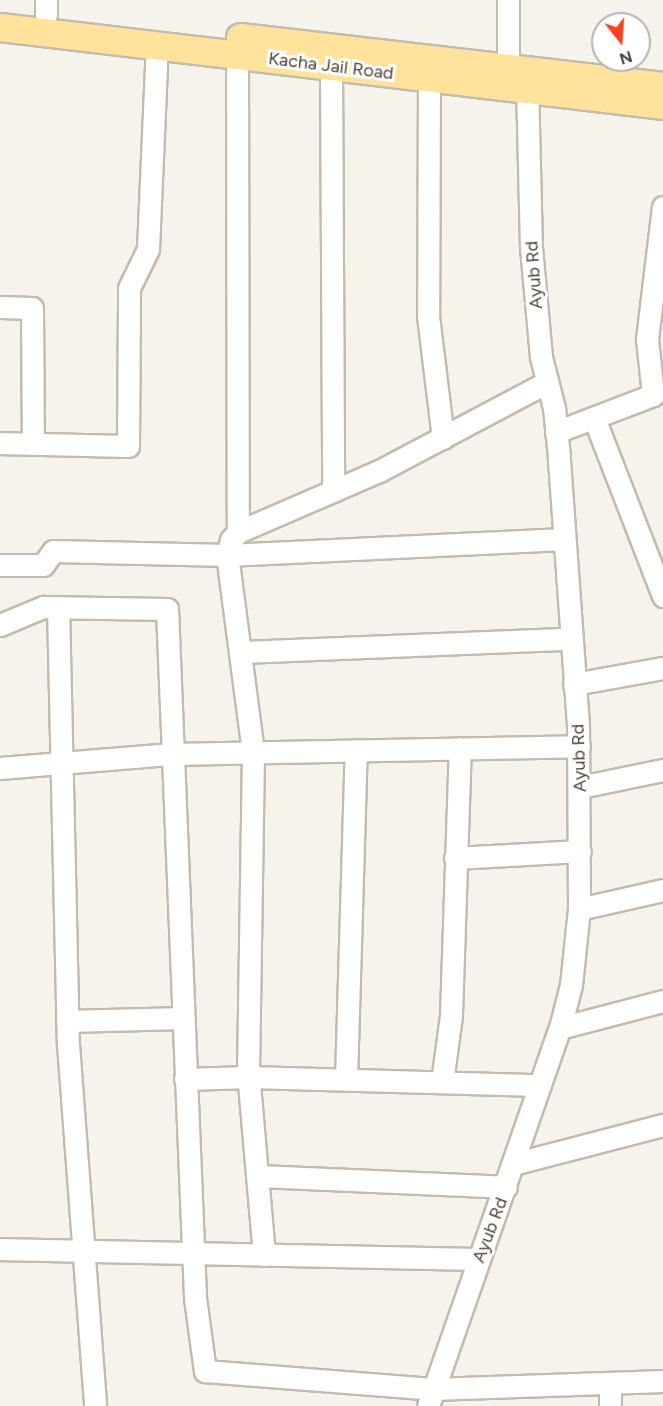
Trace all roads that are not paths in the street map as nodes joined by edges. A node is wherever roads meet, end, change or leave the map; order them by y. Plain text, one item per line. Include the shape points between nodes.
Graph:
1 (508, 0) edge
2 (46, 8) edge
3 (0, 10) edge
4 (0, 27) edge
5 (157, 45) junction
6 (237, 55) junction
7 (331, 67) junction
8 (508, 67) junction
9 (429, 77) junction
10 (663, 86) edge
11 (527, 88) junction
12 (663, 105) edge
13 (663, 207) edge
14 (0, 307) edge
15 (548, 382) junction
16 (658, 393) edge
17 (594, 418) junction
18 (556, 432) junction
19 (443, 438) junction
20 (0, 443) edge
21 (33, 444) junction
22 (333, 491) junction
23 (238, 532) junction
24 (562, 539) junction
25 (227, 555) junction
26 (0, 565) edge
27 (663, 596) edge
28 (58, 608) junction
29 (0, 626) edge
30 (570, 639) junction
31 (240, 652) junction
32 (663, 668) edge
33 (574, 684) junction
34 (579, 746) junction
35 (460, 748) junction
36 (356, 750) junction
37 (253, 752) junction
38 (171, 754) junction
39 (61, 763) junction
40 (0, 768) edge
41 (663, 771) edge
42 (580, 787) junction
43 (580, 850) junction
44 (455, 858) junction
45 (663, 890) edge
46 (579, 909) junction
47 (663, 1001) edge
48 (183, 1018) junction
49 (68, 1021) junction
50 (560, 1028) junction
51 (249, 1077) junction
52 (185, 1079) junction
53 (346, 1079) junction
54 (442, 1082) junction
55 (540, 1085) junction
56 (663, 1125) edge
57 (513, 1164) junction
58 (258, 1176) junction
59 (506, 1187) junction
60 (0, 1249) edge
61 (81, 1250) junction
62 (193, 1252) junction
63 (264, 1256) junction
64 (478, 1259) junction
65 (663, 1381) edge
66 (610, 1383) junction
67 (525, 1396) edge
68 (430, 1398) edge
69 (95, 1406) edge
70 (610, 1406) edge

1 - 8 street
2 - 3 main road
2 - 8 main road
4 - 5 main road, Kacha Jail Road
5 - 6 main road, Kacha Jail Road
5 - 21 street via 148,249 129,288 128,446
6 - 7 main road, Kacha Jail Road
6 - 23 street
7 - 9 main road, Kacha Jail Road
7 - 22 street
8 - 10 main road
9 - 11 main road, Kacha Jail Road
9 - 19 street via 428,316
11 - 12 main road, Kacha Jail Road
11 - 15 street, Ayub Rd via 531,248 540,357
13 - 16 street via 647,339
14 - 21 street via 32,308
15 - 18 street, Ayub Rd
15 - 19 street
16 - 17 street
17 - 18 street
17 - 27 street
18 - 24 street, Ayub Rd
19 - 22 street
20 - 21 street
22 - 23 street
23 - 25 street
24 - 25 street
24 - 30 street, Ayub Rd
25 - 26 street via 53,551 43,565
25 - 31 street
28 - 29 street via 44,607
28 - 38 street via 167,609
28 - 39 street
30 - 31 street
30 - 33 street, Ayub Rd
31 - 37 street
32 - 33 street
33 - 34 street, Ayub Rd
34 - 35 street
34 - 42 street, Ayub Rd
35 - 36 street
35 - 44 street
36 - 37 street
36 - 53 street
37 - 38 street
37 - 51 street
38 - 39 street
38 - 48 street
39 - 40 street
39 - 49 street
41 - 42 street
42 - 43 street, Ayub Rd
43 - 44 street
43 - 46 street, Ayub Rd
44 - 54 street via 450,1015
45 - 46 street
46 - 50 street, Ayub Rd via 571,985
47 - 50 street
48 - 49 street
48 - 52 street
49 - 61 street
50 - 55 street, Ayub Rd
51 - 52 street
51 - 53 street
51 - 58 street
52 - 62 street
53 - 54 street
54 - 55 street
55 - 57 street, Ayub Rd
56 - 57 street
57 - 59 street, Ayub Rd
58 - 59 street
58 - 63 street
59 - 64 street, Ayub Rd
60 - 61 street
61 - 62 street
61 - 69 street
62 - 63 street
62 - 68 street via 202,1367 208,1373
63 - 64 street
64 - 68 street, Ayub Rd
65 - 66 street
66 - 67 street
66 - 70 street
67 - 68 street

